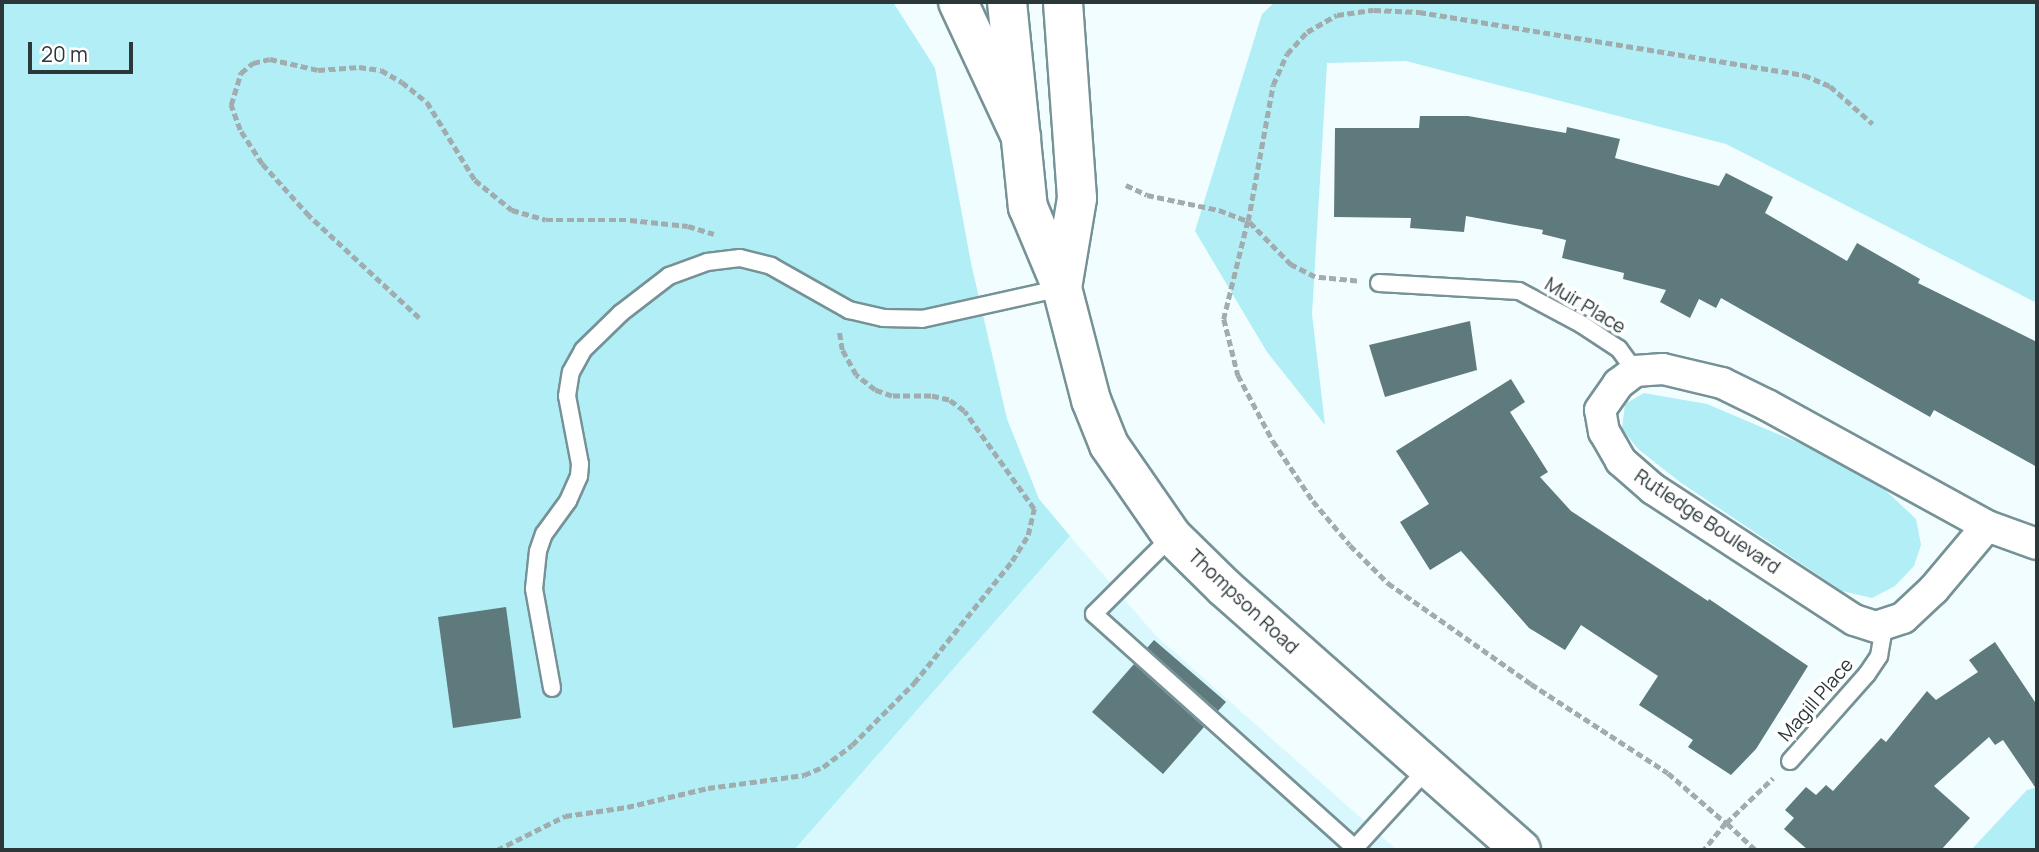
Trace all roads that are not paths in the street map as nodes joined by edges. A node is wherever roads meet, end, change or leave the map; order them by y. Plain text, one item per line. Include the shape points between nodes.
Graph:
1 (958, 2) edge
2 (1007, 2) edge
3 (1063, 2) edge
4 (1021, 137) junction
5 (1379, 283) road end
6 (1062, 288) junction
7 (1635, 371) junction
8 (1987, 526) junction
9 (1172, 536) junction
10 (2037, 544) edge
11 (1884, 626) junction
12 (552, 688) dead end
13 (1790, 761) road end
14 (1427, 768) junction
15 (1521, 850) edge

1 - 4 main road
2 - 4 main road, Thompson Road
3 - 6 main road, Thompson Road via 1077,198
4 - 6 main road, Thompson Road via 1028,207
5 - 7 lane, Muir Place via 1519,291 1619,349
6 - 9 main road, Thompson Road via 1087,387 1109,444
6 - 12 lane via 922,319 883,318 834,303 771,266 740,258 707,262 669,276 621,313 583,350 570,372 567,396 579,476 544,534 534,589
7 - 8 street via 1663,369 1722,383
7 - 11 street, Rutledge Boulevard via 1618,384 1600,410 1604,432 1621,461 1653,489 1854,620
8 - 10 street
8 - 11 street via 1934,589 1903,618
9 - 14 main road, Thompson Road
9 - 14 lane via 1094,614 1355,848
11 - 13 lane, Magill Place via 1879,656 1867,674
14 - 15 main road, Thompson Road

